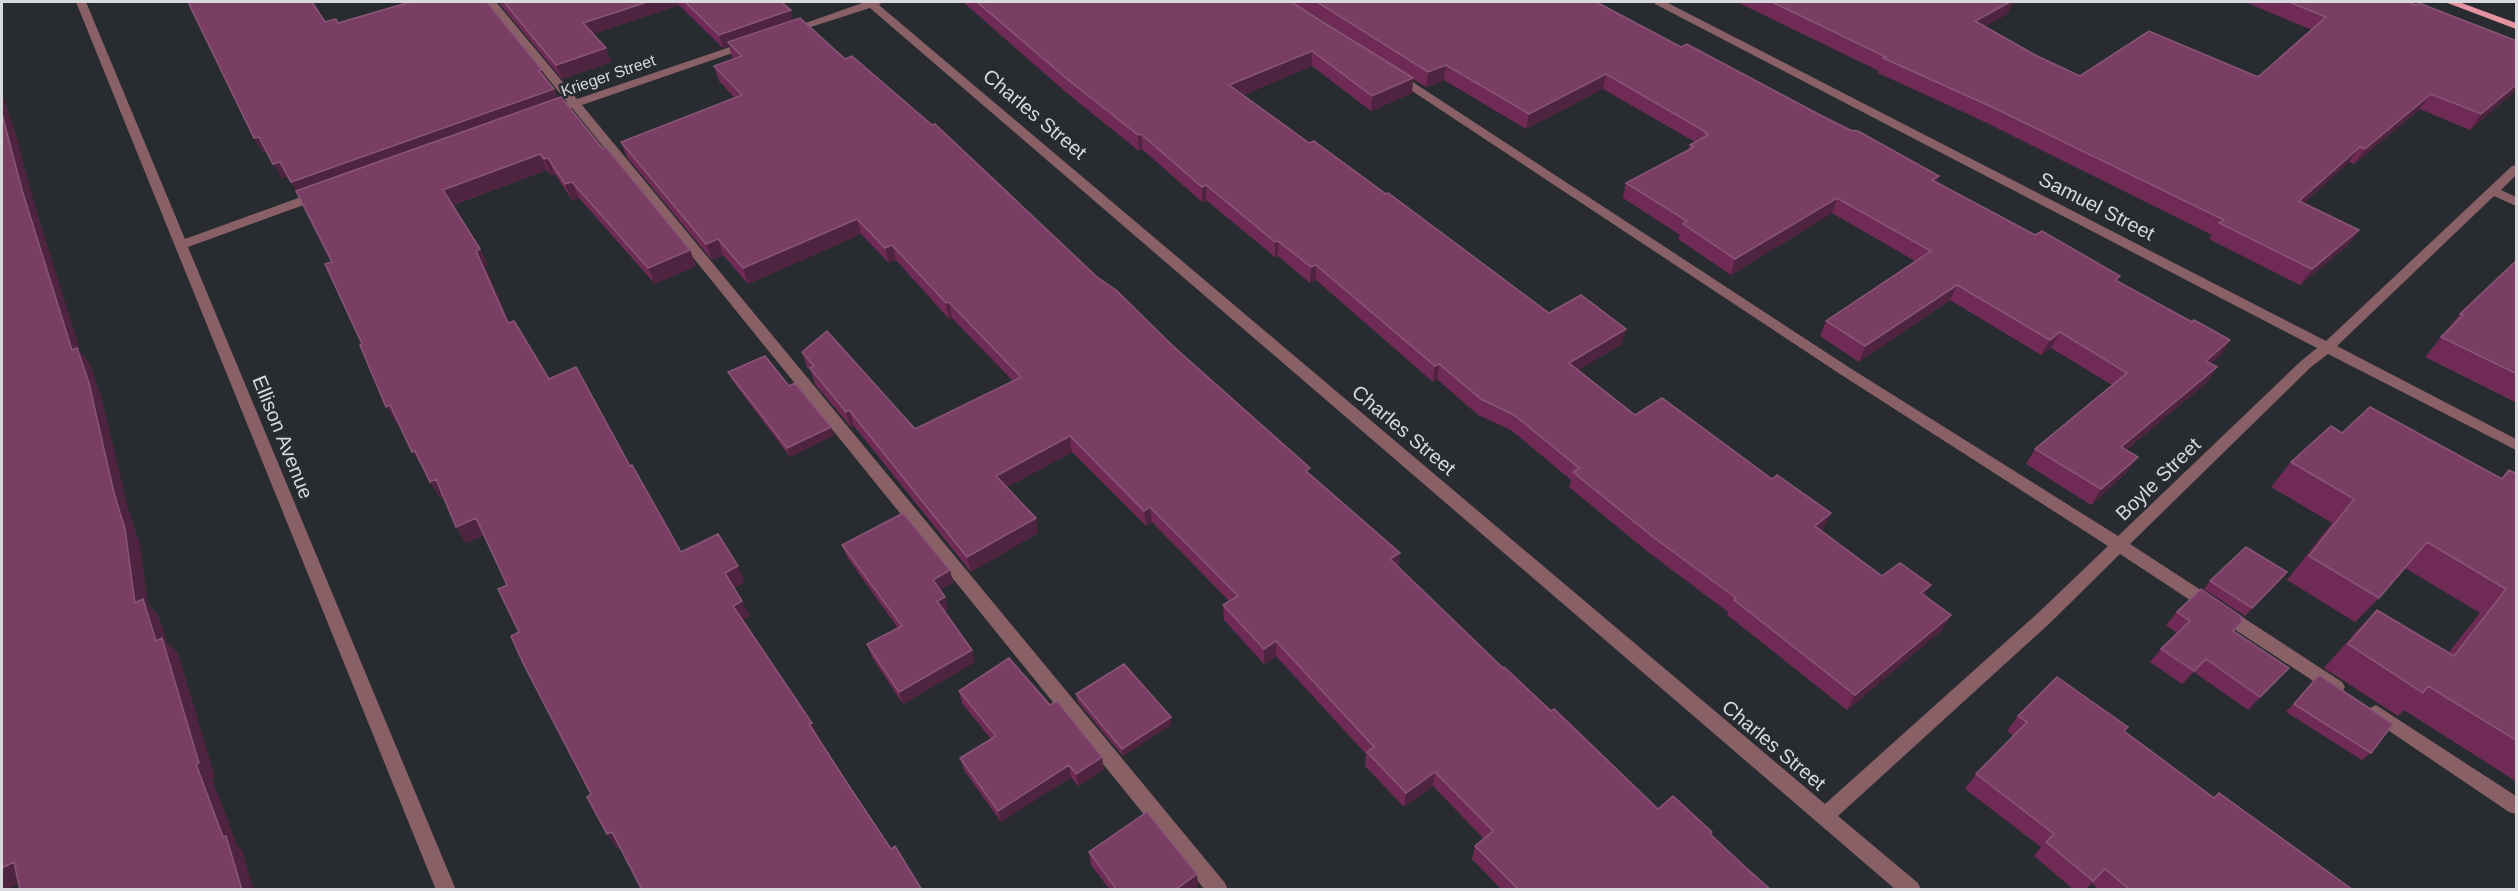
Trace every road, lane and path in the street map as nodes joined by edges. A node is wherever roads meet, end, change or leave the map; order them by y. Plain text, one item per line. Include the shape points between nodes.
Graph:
1 (81, 2) edge
2 (491, 2) edge
3 (873, 2) edge
4 (1659, 2) edge
5 (2450, 2) edge
6 (2517, 26) edge
7 (1380, 65) edge
8 (576, 103) junction
9 (558, 110) edge
10 (2517, 169) edge
11 (2493, 191) junction
12 (327, 192) edge
13 (2517, 202) edge
14 (182, 245) junction
15 (2328, 347) junction
16 (2517, 445) edge
17 (2119, 545) junction
18 (2517, 806) edge
19 (1825, 816) junction
20 (446, 890) edge
21 (1218, 890) edge
22 (1911, 890) edge

1 - 14 street, Ellison Avenue
2 - 8 street
3 - 8 street, Krieger Street
3 - 19 street, Charles Street
4 - 15 street, Samuel Street
5 - 6 main road
7 - 17 street
8 - 9 street, Krieger Street
8 - 21 street
10 - 11 street, Boyle Street
11 - 13 street
11 - 15 street, Boyle Street
12 - 14 street
14 - 20 street, Ellison Avenue
15 - 16 street, Samuel Street
15 - 17 street, Boyle Street
17 - 18 street
17 - 19 street, Boyle Street
19 - 22 street, Charles Street

